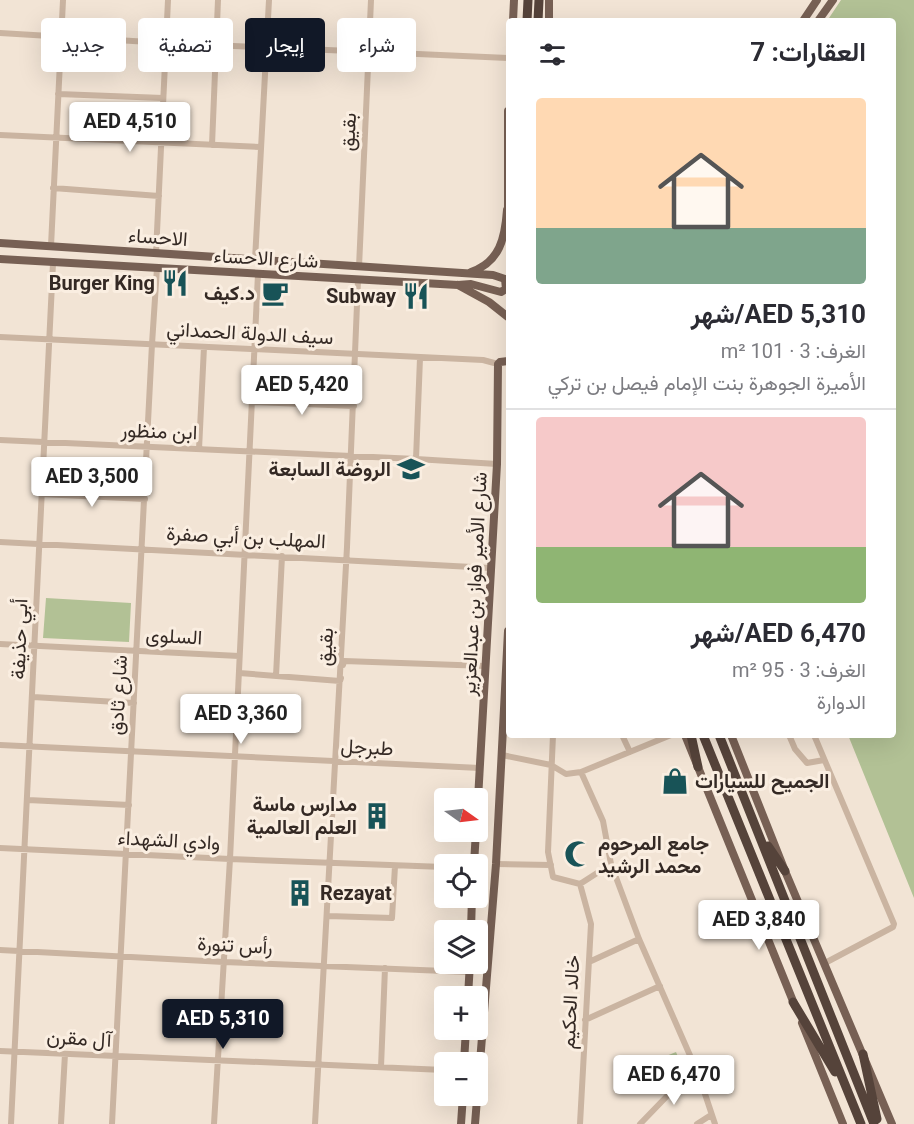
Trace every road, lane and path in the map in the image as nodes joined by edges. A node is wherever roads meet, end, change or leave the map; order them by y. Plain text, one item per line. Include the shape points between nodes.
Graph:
1 (63, 0) edge
2 (168, 0) edge
3 (218, 0) edge
4 (269, 0) edge
5 (370, 0) edge
6 (514, 0) edge
7 (528, 0) edge
8 (539, 0) edge
9 (549, 0) edge
10 (817, 0) edge
11 (833, 0) edge
12 (62, 18) edge
13 (167, 18) edge
14 (217, 18) edge
15 (268, 18) edge
16 (370, 18) edge
17 (513, 18) edge
18 (527, 18) edge
19 (538, 18) edge
20 (549, 18) edge
21 (804, 18) edge
22 (820, 18) edge
23 (0, 33) edge
24 (41, 36) edge
25 (416, 54) edge
26 (506, 58) edge
27 (59, 72) edge
28 (164, 72) edge
29 (215, 72) edge
30 (264, 72) edge
31 (368, 72) edge
32 (58, 94) junction
33 (163, 98) junction
34 (0, 135) edge
35 (55, 138) junction
36 (161, 143) junction
37 (212, 145) junction
38 (260, 147) junction
39 (53, 188) junction
40 (159, 196) junction
41 (506, 231) edge
42 (0, 243) edge
43 (51, 246) junction
44 (156, 253) junction
45 (0, 259) edge
46 (255, 260) junction
47 (54, 263) junction
48 (359, 267) junction
49 (157, 268) junction
50 (258, 274) junction
51 (465, 274) junction
52 (493, 275) joint
53 (358, 280) junction
54 (506, 280) edge
55 (458, 285) junction
56 (506, 289) edge
57 (489, 302) junction
58 (506, 310) edge
59 (506, 315) edge
60 (0, 337) edge
61 (49, 340) junction
62 (152, 344) junction
63 (204, 347) junction
64 (254, 349) junction
65 (355, 355) junction
66 (420, 358) junction
67 (506, 361) edge
68 (498, 364) junction
69 (252, 402) junction
70 (354, 406) junction
71 (0, 441) edge
72 (44, 442) junction
73 (147, 447) junction
74 (199, 449) junction
75 (249, 451) junction
76 (352, 456) junction
77 (416, 459) junction
78 (497, 464) junction
79 (41, 494) junction
80 (145, 499) junction
81 (0, 542) edge
82 (39, 543) junction
83 (142, 548) junction
84 (244, 554) junction
85 (282, 556) junction
86 (346, 559) junction
87 (491, 568) junction
88 (0, 644) edge
89 (35, 645) junction
90 (137, 651) junction
91 (239, 656) junction
92 (486, 666) junction
93 (506, 672) edge
94 (238, 673) junction
95 (276, 676) junction
96 (340, 681) junction
97 (33, 697) junction
98 (134, 703) junction
99 (553, 738) edge
100 (623, 738) edge
101 (664, 738) edge
102 (686, 738) edge
103 (691, 738) edge
104 (704, 738) edge
105 (720, 738) edge
106 (720, 738) edge
107 (732, 738) edge
108 (790, 738) edge
109 (815, 738) edge
110 (0, 746) edge
111 (31, 747) junction
112 (132, 752) junction
113 (630, 752) junction
114 (502, 755) junction
115 (234, 757) junction
116 (824, 760) junction
117 (335, 762) junction
118 (551, 765) junction
119 (698, 767) junction
120 (480, 768) junction
121 (581, 772) junction
122 (479, 788) edge
123 (28, 800) junction
124 (129, 805) junction
125 (0, 848) edge
126 (26, 849) junction
127 (126, 855) junction
128 (230, 860) junction
129 (331, 863) junction
130 (496, 864) junction
131 (611, 864) junction
132 (551, 865) junction
133 (395, 866) junction
134 (434, 867) edge
135 (785, 871) junction
136 (580, 884) junction
137 (328, 916) junction
138 (639, 939) junction
139 (0, 950) edge
140 (20, 951) junction
141 (120, 956) junction
142 (224, 962) junction
143 (589, 962) junction
144 (825, 963) junction
145 (324, 966) junction
146 (434, 967) edge
147 (385, 968) junction
148 (660, 986) junction
149 (793, 1002) junction
150 (585, 1020) junction
151 (0, 1051) edge
152 (15, 1052) junction
153 (65, 1054) junction
154 (863, 1054) junction
155 (116, 1056) junction
156 (217, 1061) junction
157 (319, 1065) junction
158 (381, 1067) junction
159 (434, 1070) edge
160 (699, 1076) junction
161 (850, 1098) junction
162 (462, 1106) edge
163 (711, 1115) junction
164 (11, 1124) edge
165 (61, 1124) edge
166 (112, 1124) edge
167 (214, 1124) edge
168 (315, 1124) edge
169 (461, 1124) edge
170 (475, 1124) edge
171 (580, 1124) edge
172 (640, 1124) edge
173 (698, 1124) edge
174 (715, 1124) edge
175 (843, 1124) edge
176 (861, 1124) edge
177 (876, 1124) edge
178 (892, 1124) edge

1 - 12 street
2 - 13 street
3 - 14 street
4 - 15 street
5 - 16 street, بقيق
6 - 17 main road
7 - 18 highway
8 - 19 highway
9 - 20 main road
10 - 21 main road
11 - 22 main road
23 - 24 street
25 - 26 street
27 - 32 street
28 - 33 street
29 - 37 street
30 - 38 street
31 - 48 street, بقيق
32 - 33 street
32 - 35 street
33 - 36 street
34 - 35 street
35 - 36 street
35 - 39 street
36 - 37 street
36 - 40 street
37 - 38 street
38 - 46 street
39 - 40 street
39 - 43 street
40 - 44 street
41 - 51 main road via 490,262
42 - 43 main road, الاحساء
43 - 44 main road, الاحساء
44 - 46 main road, الاحساء
45 - 47 main road, شارع الاحساء
46 - 48 main road, الاحساء
47 - 49 main road, شارع الاحساء
47 - 61 street, أبي حذيفة
48 - 51 main road, الاحساء
49 - 50 main road, شارع الاحساء
49 - 62 street, شارع ثادق
50 - 53 main road, شارع الاحساء
50 - 64 street
51 - 52 main road, الاحساء
52 - 54 main road, شارع الاحساء
53 - 55 main road, شارع الاحساء
53 - 65 street, بقيق
55 - 56 main road, شارع الاحساء via 471,284 501,292
55 - 57 main road
57 - 58 main road
57 - 59 main road
60 - 61 street, سيف الدولة الحمداني
61 - 62 street, سيف الدولة الحمداني
61 - 72 street, أبي حذيفة
62 - 63 street, سيف الدولة الحمداني
62 - 73 street, شارع ثادق
63 - 64 street, سيف الدولة الحمداني
63 - 74 street
64 - 65 street, سيف الدولة الحمداني
64 - 69 street
65 - 66 street, سيف الدولة الحمداني
65 - 70 street, بقيق
66 - 68 street, سيف الدولة الحمداني
66 - 77 street
67 - 68 main road
68 - 78 main road, شارع الأمير فواز بن عبدالعزير
69 - 70 street
69 - 75 street
70 - 76 street, بقيق
71 - 72 street, ابن منظور
72 - 73 street, ابن منظور
72 - 79 street, أبي حذيفة
73 - 74 street, ابن منظور
73 - 80 street, شارع ثادق
74 - 75 street, ابن منظور
75 - 76 street, ابن منظور
75 - 84 street
76 - 77 street, ابن منظور
76 - 86 street, بقيق
77 - 78 street, ابن منظور
78 - 87 main road, شارع الأمير فواز بن عبدالعزير
79 - 80 street
79 - 82 street, أبي حذيفة
80 - 83 street, شارع ثادق
81 - 82 street, المهلب بن أبي صفرة
82 - 83 street, المهلب بن أبي صفرة
82 - 89 street, أبي حذيفة
83 - 84 street, المهلب بن أبي صفرة
83 - 90 street, شارع ثادق
84 - 85 street, المهلب بن أبي صفرة
84 - 91 street
85 - 86 street, المهلب بن أبي صفرة
85 - 95 street
86 - 87 street, المهلب بن أبي صفرة
86 - 96 street, بقيق
87 - 92 main road, شارع الأمير فواز بن عبدالعزير
88 - 89 street, السلوى
89 - 90 street, السلوى
89 - 97 street, أبي حذيفة
90 - 91 street, السلوى
90 - 98 street, شارع ثادق
91 - 94 street
92 - 96 street via 344,661
92 - 120 main road, شارع الأمير فواز بن عبدالعزير
93 - 114 main road, شارع الأمير فواز بن عبدالعزير
94 - 95 street
94 - 115 street
95 - 96 street
96 - 117 street, بقيق
97 - 98 street
97 - 111 street, أبي حذيفة
98 - 112 street, شارع ثادق
99 - 118 street
100 - 113 street
101 - 113 street
102 - 119 main road
103 - 119 highway
104 - 161 highway
105 - 135 highway via 771,852
106 - 177 highway
107 - 135 main road
108 - 116 street via 807,763
109 - 116 street
110 - 111 street, طبرجل
111 - 112 street, طبرجل
111 - 123 street, أبي حذيفة
112 - 115 street, طبرجل
112 - 124 street, شارع ثادق
113 - 121 street
114 - 118 street
114 - 130 main road, شارع الأمير فواز بن عبدالعزير
115 - 117 street, طبرجل
115 - 128 street
116 - 144 street via 894,924
117 - 120 street, طبرجل
117 - 129 street, بقيق
118 - 121 street via 566,774
118 - 132 street
119 - 149 main road
120 - 122 main road, شارع الأمير فواز بن عبدالعزير
121 - 131 street via 603,820
123 - 124 street
123 - 126 street, أبي حذيفة
124 - 127 street, شارع ثادق
125 - 126 street, وادي الشهداء
126 - 127 street, وادي الشهداء
126 - 140 street, أبي حذيفة
127 - 128 street, وادي الشهداء
127 - 141 street, شارع ثادق
128 - 129 street, وادي الشهداء
128 - 142 street
129 - 133 street, وادي الشهداء
129 - 137 street, بقيق
130 - 132 street
130 - 170 main road, شارع الأمير فواز بن عبدالعزير
131 - 136 street
131 - 138 street
132 - 136 street via 554,877
133 - 134 street, وادي الشهداء
133 - 137 street via 392,918
135 - 144 main road
136 - 143 street, خالد الحكيم via 591,924
137 - 145 street, بقيق
138 - 143 street
138 - 148 street
139 - 140 street, رأس تنورة
140 - 141 street, رأس تنورة
140 - 152 street, أبي حذيفة
141 - 142 street, رأس تنورة
141 - 155 street, شارع ثادق
142 - 145 street, رأس تنورة
142 - 156 street
143 - 150 street, خالد الحكيم
144 - 154 main road
145 - 147 street, رأس تنورة
145 - 157 street, بقيق
146 - 147 street, رأس تنورة
147 - 158 street
148 - 150 street
148 - 160 street
149 - 161 highway
149 - 175 main road
150 - 171 street, خالد الحكيم
151 - 152 street, آل مقرن
152 - 153 street, آل مقرن
152 - 164 street, أبي حذيفة
153 - 155 street, آل مقرن
153 - 165 street
154 - 177 highway
154 - 178 main road
155 - 156 street, آل مقرن
155 - 166 street, شارع ثادق
156 - 157 street, آل مقرن
156 - 167 street
157 - 158 street, آل مقرن
157 - 168 street, بقيق
158 - 159 street, آل مقرن
160 - 163 street
160 - 172 street via 670,1093
161 - 176 highway
162 - 169 main road
163 - 173 street
163 - 174 street

